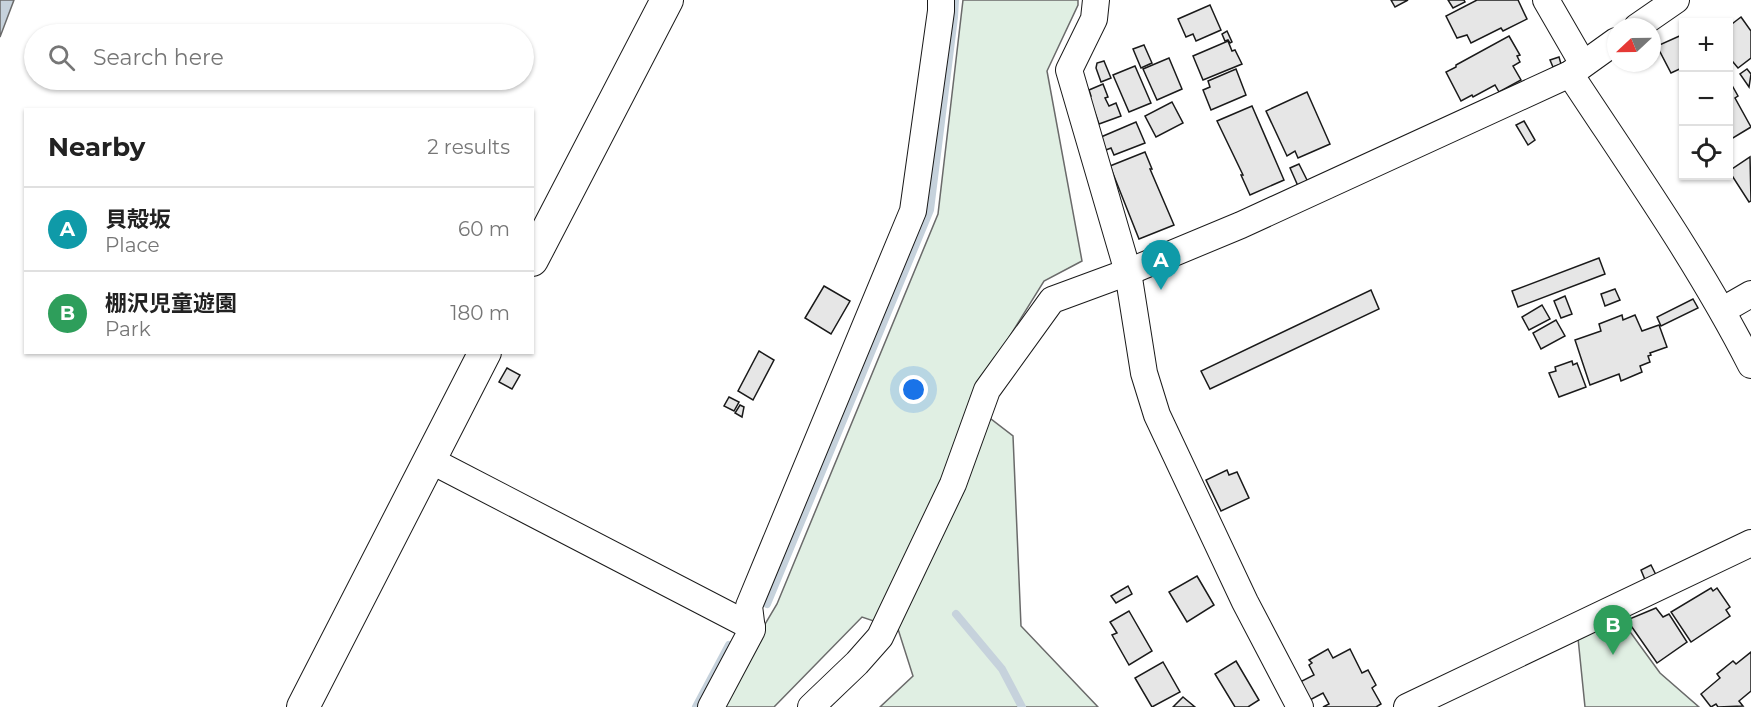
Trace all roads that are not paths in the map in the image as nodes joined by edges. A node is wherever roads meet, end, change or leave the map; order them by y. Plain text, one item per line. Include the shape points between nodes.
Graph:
1 (667, 0) edge
2 (941, 0) edge
3 (1096, 0) edge
4 (1546, 0) edge
5 (1676, 0) edge
6 (1650, 18) edge
7 (1607, 47) edge
8 (1576, 69) junction
9 (534, 256) edge
10 (1128, 272) junction
11 (1751, 294) edge
12 (1723, 310) junction
13 (484, 354) edge
14 (1751, 365) edge
15 (430, 460) junction
16 (1751, 543) edge
17 (752, 627) junction
18 (303, 707) edge
19 (711, 707) edge
20 (811, 707) edge
21 (1300, 707) edge
22 (1407, 707) edge

1 - 9 street
2 - 17 street via 913,211 749,606
3 - 10 street via 1094,19 1069,70
4 - 8 street
5 - 6 street
7 - 8 street
8 - 10 street via 1241,225
8 - 12 street
10 - 20 street via 1052,300 987,390 953,484 880,637
10 - 21 street via 1144,373 1157,415 1245,602
11 - 12 street
12 - 14 street
13 - 15 street
15 - 17 street
15 - 18 street
16 - 22 street
17 - 19 street

